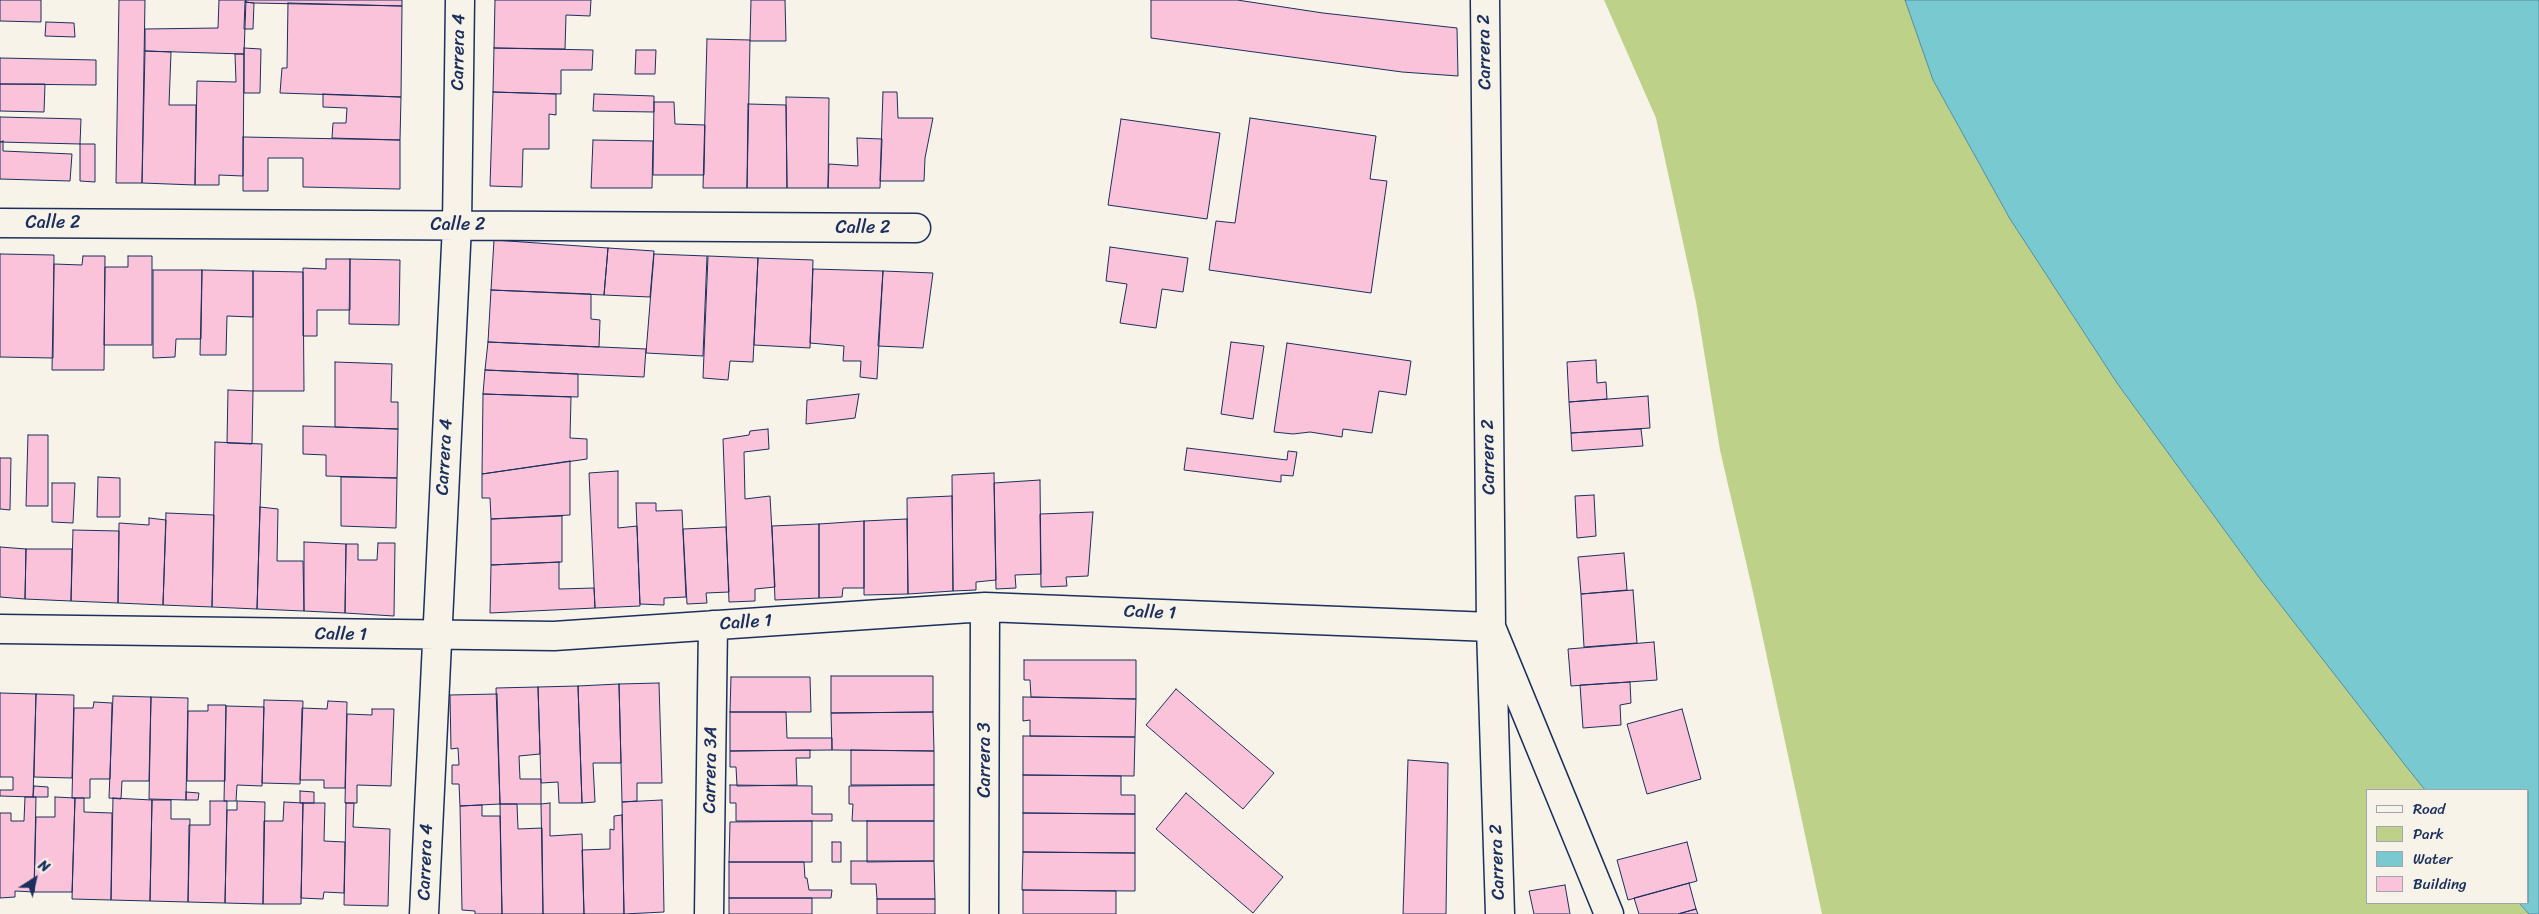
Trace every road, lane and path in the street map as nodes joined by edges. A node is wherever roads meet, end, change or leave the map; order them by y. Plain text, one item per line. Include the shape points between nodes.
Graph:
1 (460, 0) edge
2 (1484, 0) edge
3 (0, 223) edge
4 (457, 225) junction
5 (916, 228) dead end
6 (985, 607) junction
7 (713, 625) junction
8 (1491, 627) junction
9 (0, 629) edge
10 (435, 636) junction
11 (424, 914) edge
12 (709, 914) edge
13 (984, 914) edge
14 (1500, 914) edge
15 (1609, 914) edge

1 - 4 street, Carrera 4
2 - 8 street, Carrera 2
3 - 4 street, Calle 2
4 - 5 street, Calle 2
4 - 10 street, Carrera 4
6 - 7 street, Calle 1
6 - 8 street, Calle 1
6 - 13 street, Carrera 3
7 - 10 street, Calle 1 via 554,636
7 - 12 street, Carrera 3A
8 - 14 street, Carrera 2
8 - 15 street
9 - 10 street, Calle 1
10 - 11 street, Carrera 4

